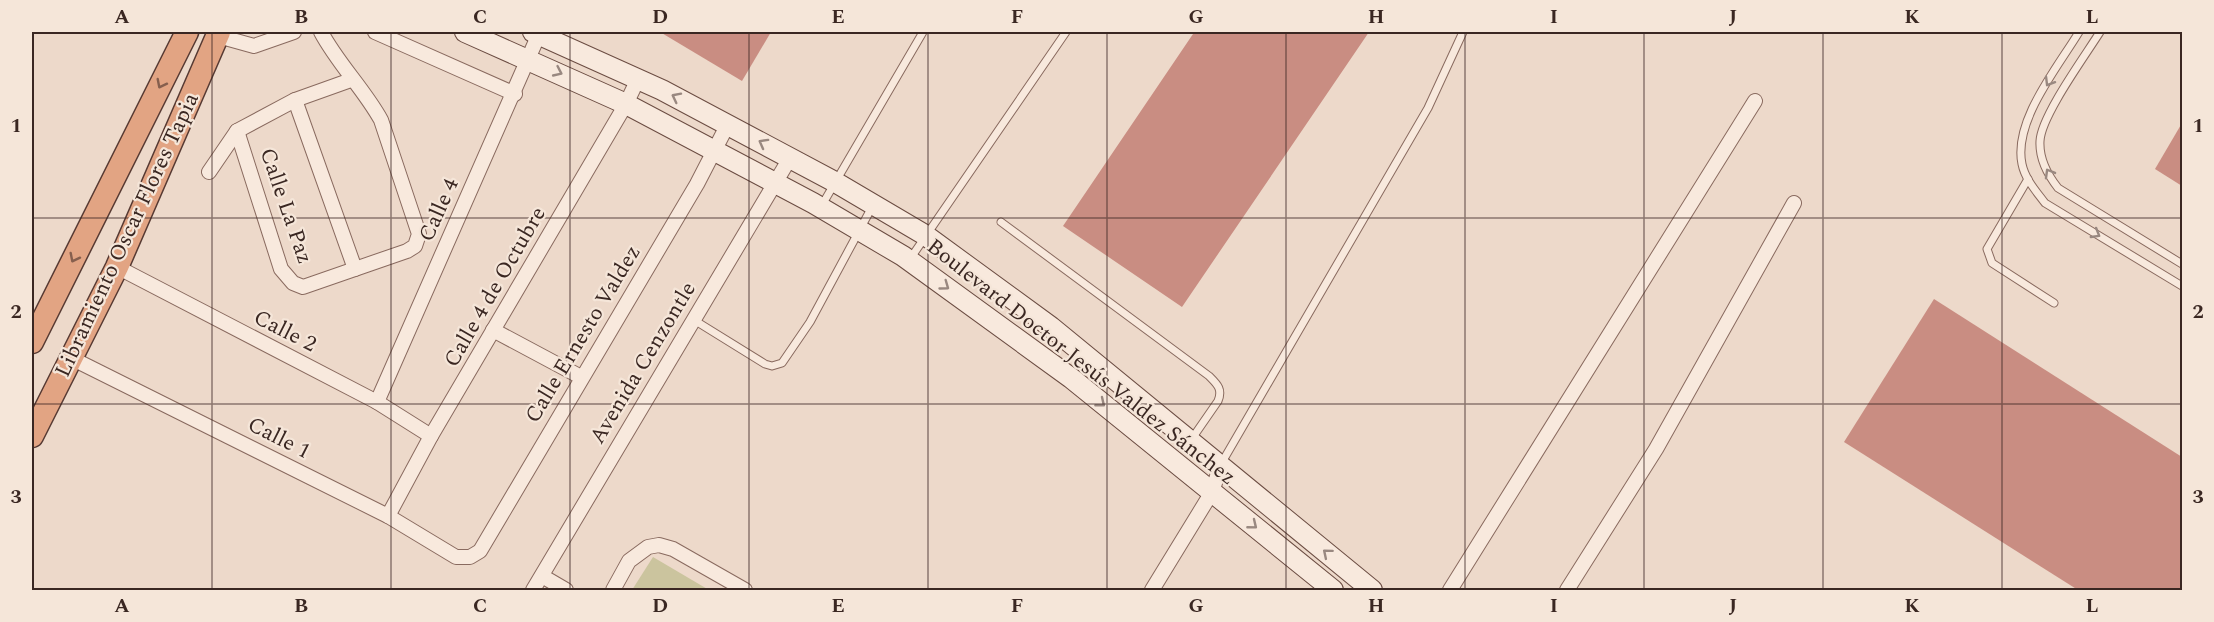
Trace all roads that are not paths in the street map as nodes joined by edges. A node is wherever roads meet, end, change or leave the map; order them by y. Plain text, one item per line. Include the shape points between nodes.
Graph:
1 (187, 32) edge
2 (294, 32) edge
3 (321, 32) edge
4 (375, 32) edge
5 (465, 32) edge
6 (923, 32) edge
7 (1066, 32) edge
8 (1463, 32) edge
9 (2079, 32) edge
10 (2100, 32) edge
11 (536, 33) edge
12 (218, 34) edge
13 (529, 58) junction
14 (638, 79) junction
15 (351, 80) junction
16 (515, 94) junction
17 (295, 100) junction
18 (1755, 101) dead end
19 (626, 104) junction
20 (728, 124) junction
21 (237, 131) junction
22 (714, 150) junction
23 (790, 158) junction
24 (209, 172) dead end
25 (2028, 179) junction
26 (835, 182) junction
27 (776, 184) junction
28 (1794, 203) dead end
29 (873, 205) junction
30 (821, 208) junction
31 (1001, 222) dead end
32 (859, 230) junction
33 (925, 236) junction
34 (909, 260) junction
35 (2182, 264) edge
36 (117, 267) junction
37 (356, 269) junction
38 (2182, 286) edge
39 (2054, 303) dead end
40 (694, 320) junction
41 (493, 330) junction
42 (32, 342) edge
43 (71, 358) junction
44 (581, 377) junction
45 (377, 402) junction
46 (32, 436) edge
47 (431, 436) junction
48 (1191, 440) junction
49 (1221, 464) junction
50 (1212, 492) junction
51 (388, 516) junction
52 (466, 558) joint
53 (542, 576) junction
54 (533, 591) edge
55 (566, 591) edge
56 (613, 591) edge
57 (746, 591) edge
58 (1152, 591) edge
59 (1333, 591) edge
60 (1372, 591) edge
61 (1450, 591) edge
62 (1568, 591) edge

1 -> 42 highway, Libramiento Oscar Flores Tapia
2 - 12 street via 254,46
3 - 15 street
4 - 16 street
5 - 13 main road, Boulevard Doctor Jesús Valdez Sánchez
6 - 26 lane
7 - 33 lane
8 - 49 lane via 1428,108
9 -> 25 lane via 2020,137 2022,164
35 -> 10 lane via 2058,188 2041,158 2042,127
11 - 13 street, Calle 4
11 - 14 main road, Boulevard Doctor Jesús Valdez Sánchez
12 - 36 highway, Libramiento Oscar Flores Tapia
13 - 16 street, Calle 4
13 -> 19 main road, Boulevard Doctor Jesús Valdez Sánchez
14 - 19 street, Calle 4 de Octubre
20 -> 14 main road, Boulevard Doctor Jesús Valdez Sánchez
15 - 17 street
15 - 37 street via 381,120 418,234 416,246
16 - 45 street, Calle 4
17 - 21 street
17 - 37 street
18 - 61 street
19 - 22 main road, Boulevard Doctor Jesús Valdez Sánchez
19 - 41 street, Calle 4 de Octubre
20 - 22 street, Calle Ernesto Valdez
23 -> 20 main road, Boulevard Doctor Jesús Valdez Sánchez
21 - 24 street
21 - 37 street, Calle La Paz via 281,269 293,283 303,287
22 - 27 main road, Boulevard Doctor Jesús Valdez Sánchez
22 - 44 street, Calle Ernesto Valdez
23 - 26 main road, Boulevard Doctor Jesús Valdez Sánchez
23 - 27 street, Avenida Cenzontle
25 -> 38 lane via 2045,203
25 - 39 lane via 1987,249 1988,255 1992,263
26 - 29 main road, Boulevard Doctor Jesús Valdez Sánchez
26 - 30 lane
27 - 30 main road, Boulevard Doctor Jesús Valdez Sánchez
27 - 40 street, Avenida Cenzontle
28 - 62 street via 1656,449
29 - 32 lane
29 - 33 main road, Boulevard Doctor Jesús Valdez Sánchez
30 - 32 main road, Boulevard Doctor Jesús Valdez Sánchez
31 - 48 lane via 1218,386 1218,401
32 - 34 main road, Boulevard Doctor Jesús Valdez Sánchez
32 - 40 lane via 810,322 782,363 765,364
33 - 34 lane
33 - 48 main road, Boulevard Doctor Jesús Valdez Sánchez via 1051,327
34 -> 50 main road, Boulevard Doctor Jesús Valdez Sánchez via 1071,378
36 - 43 highway, Libramiento Oscar Flores Tapia
36 - 45 street, Calle 2
40 - 53 street, Avenida Cenzontle
41 - 44 street
41 - 47 street, Calle 4 de Octubre
43 - 46 highway, Libramiento Oscar Flores Tapia
43 - 51 street, Calle 1
44 - 52 street, Calle Ernesto Valdez via 480,551
45 - 47 street, Calle 2
47 - 51 street, Calle 4 de Octubre
48 - 49 main road, Boulevard Doctor Jesús Valdez Sánchez
49 - 50 street
60 -> 49 main road, Boulevard Doctor Jesús Valdez Sánchez
50 - 58 street
50 -> 59 main road, Boulevard Doctor Jesús Valdez Sánchez
51 - 52 street, Calle 1 via 456,557
53 - 54 street, Avenida Cenzontle
53 - 55 street
56 - 57 street via 629,561 648,547 659,545 673,549

